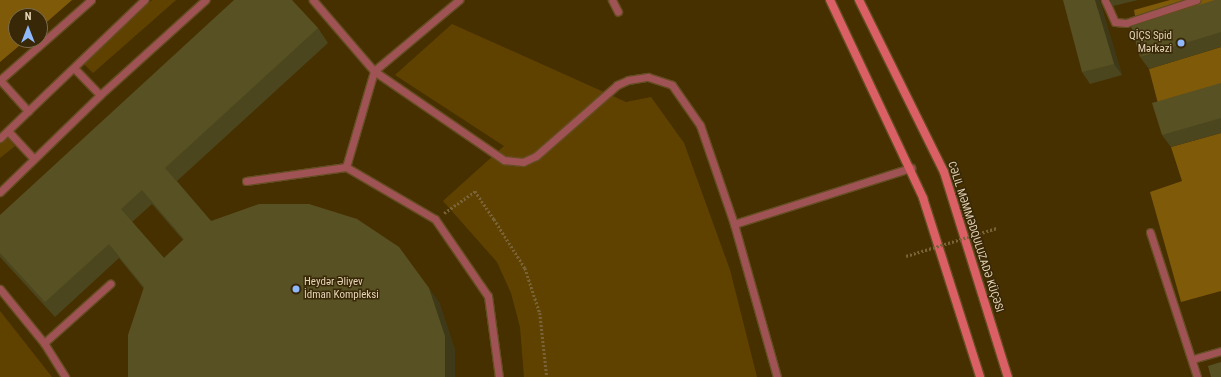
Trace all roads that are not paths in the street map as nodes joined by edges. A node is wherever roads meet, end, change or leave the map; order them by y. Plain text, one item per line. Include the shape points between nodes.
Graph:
1 (91, 0) edge
2 (144, 0) edge
3 (205, 0) edge
4 (313, 0) edge
5 (459, 0) edge
6 (612, 0) edge
7 (830, 0) edge
8 (859, 0) edge
9 (1105, 0) edge
10 (1196, 0) edge
11 (618, 12) dead end
12 (74, 68) junction
13 (374, 71) junction
14 (0, 80) edge
15 (100, 95) junction
16 (28, 111) junction
17 (8, 131) junction
18 (0, 138) edge
19 (34, 159) junction
20 (346, 167) junction
21 (911, 168) junction
22 (246, 181) dead end
23 (0, 192) edge
24 (734, 224) junction
25 (1150, 232) dead end
26 (110, 284) dead end
27 (0, 289) edge
28 (44, 343) junction
29 (1221, 351) edge
30 (1193, 359) junction
31 (65, 377) edge
32 (499, 377) edge
33 (775, 377) edge
34 (980, 377) edge
35 (1008, 377) edge
36 (1197, 377) edge

1 - 14 lane
2 - 12 lane
3 - 15 lane
4 - 13 lane
5 - 13 lane
6 - 11 lane
7 - 21 main road
8 - 35 main road, CƏLIL MƏMMƏDQULUZADƏ KÜÇƏSI via 944,172
9 - 10 lane via 1115,22 1126,23
12 - 15 lane
12 - 16 lane
13 - 20 lane
13 - 24 lane via 504,160 523,162 536,156 617,85 628,80 648,77 672,85 700,125
14 - 16 lane
15 - 19 lane
16 - 17 lane
17 - 18 lane
17 - 19 lane
19 - 23 lane
20 - 22 lane
20 - 32 lane via 435,219 488,296
21 - 24 lane
21 - 34 main road
24 - 33 lane
25 - 30 lane
26 - 28 lane
27 - 28 lane
28 - 31 lane
29 - 30 lane
30 - 36 lane

